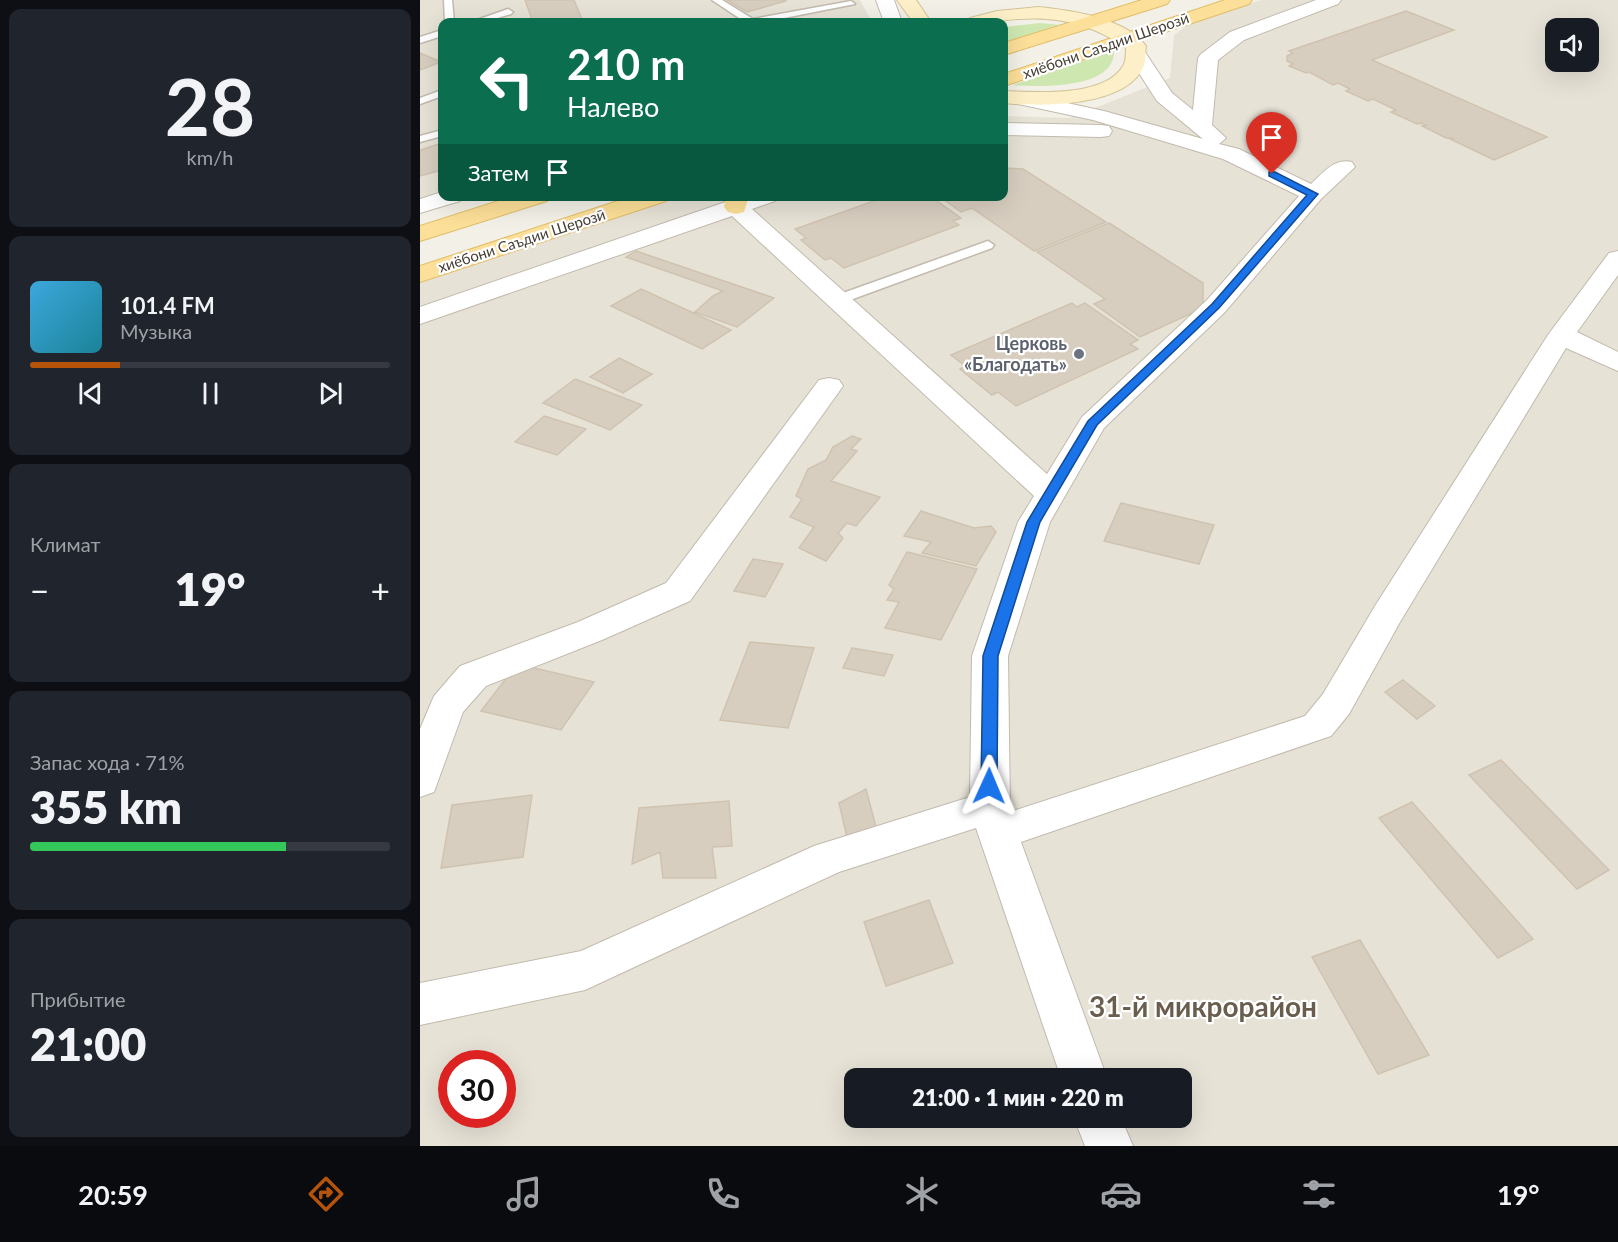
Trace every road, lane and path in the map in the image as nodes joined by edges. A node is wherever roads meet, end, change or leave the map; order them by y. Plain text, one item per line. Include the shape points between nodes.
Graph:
1 (448, 0) edge
2 (716, 0) edge
3 (885, 0) edge
4 (906, 0) edge
5 (1161, 0) edge
6 (1243, 0) edge
7 (1332, 0) edge
8 (851, 3) dead end
9 (983, 4) dead end
10 (506, 14) edge
11 (1010, 16) junction
12 (450, 18) edge
13 (491, 18) edge
14 (745, 18) edge
15 (773, 18) edge
16 (892, 18) edge
17 (920, 18) edge
18 (999, 18) edge
19 (1092, 21) junction
20 (438, 34) edge
21 (420, 40) edge
22 (1132, 47) junction
23 (1008, 48) edge
24 (1008, 79) edge
25 (438, 94) edge
26 (1012, 98) edge
27 (420, 101) edge
28 (1202, 125) junction
29 (1008, 129) edge
30 (438, 134) edge
31 (1172, 136) junction
32 (420, 139) edge
33 (1231, 154) junction
34 (1344, 167) dead end
35 (1313, 194) junction
36 (438, 201) edge
37 (523, 201) edge
38 (643, 201) edge
39 (737, 202) edge
40 (420, 207) edge
41 (420, 234) edge
42 (988, 245) dead end
43 (1618, 258) edge
44 (420, 274) edge
45 (837, 300) junction
46 (420, 316) edge
47 (1561, 335) junction
48 (1618, 363) edge
49 (829, 386) dead end
50 (1050, 494) junction
51 (420, 781) edge
52 (993, 820) junction
53 (420, 1004) edge
54 (1080, 1068) edge
55 (1102, 1128) edge
56 (1108, 1146) edge

1 - 12 lane
2 - 14 lane
3 - 16 street
4 - 17 main road
5 - 19 main road, хиёбони Саъдии Шерозӣ
6 - 22 main road, хиёбони Саъдии Шерозӣ
7 - 28 street via 1237,36 1208,58
8 - 15 lane
9 - 11 main road
10 - 13 lane
11 - 18 main road
11 - 19 main road via 1039,14
19 - 22 main road via 1117,31
19 - 23 main road, хиёбони Саъдии Шерозӣ
20 - 21 lane
22 - 24 main road, хиёбони Саъдии Шерозӣ
22 - 26 main road via 1134,69 1119,82 1092,93 1058,99
22 - 28 street via 1164,97
25 - 27 lane
26 - 31 street via 1097,115
28 - 33 street
29 - 31 street
30 - 32 lane
31 - 33 street
33 - 35 street
34 - 35 street
35 - 50 street via 1216,306 1092,423
36 - 40 street
37 - 41 main road
38 - 44 main road, хиёбони Саъдии Шерозӣ
39 - 45 street
39 - 46 street
42 - 45 lane
43 - 47 street
45 - 50 street
47 - 48 street
47 - 52 street via 1336,704 1318,726
49 - 51 street via 678,592 473,676 447,706
50 - 52 street via 1034,522 990,656
52 - 53 street via 828,858 585,970
52 - 54 street
55 - 56 street

